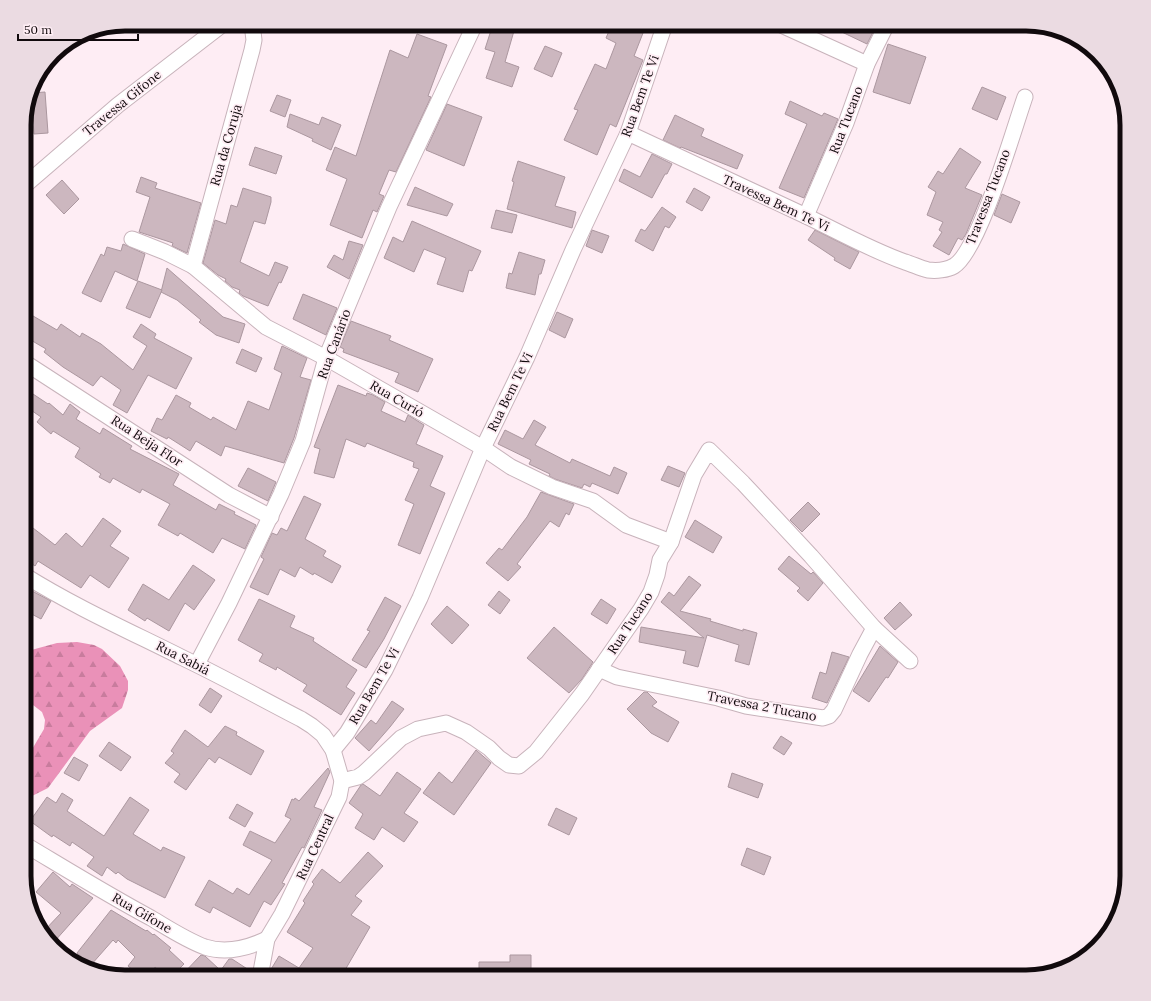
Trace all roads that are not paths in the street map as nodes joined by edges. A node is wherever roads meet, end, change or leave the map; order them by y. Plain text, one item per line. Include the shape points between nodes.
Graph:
1 (214, 31) edge
2 (253, 31) edge
3 (471, 31) edge
4 (663, 31) edge
5 (794, 31) edge
6 (884, 31) edge
7 (867, 64) junction
8 (1025, 97) dead end
9 (628, 133) junction
10 (31, 180) edge
11 (806, 216) junction
12 (132, 239) dead end
13 (193, 266) junction
14 (926, 269) joint
15 (326, 358) junction
16 (31, 367) edge
17 (483, 448) junction
18 (271, 517) junction
19 (671, 542) junction
20 (31, 579) edge
21 (874, 628) junction
22 (910, 662) dead end
23 (197, 664) junction
24 (599, 669) junction
25 (333, 750) junction
26 (342, 781) junction
27 (31, 848) edge
28 (267, 939) junction
29 (261, 970) edge

1 - 10 street, Travessa Gifone via 118,105
2 - 13 street, Rua da Coruja via 252,50
3 - 15 street, Rua Canário via 389,206
4 - 9 street, Rua Bem Te Vi
5 - 7 street
6 - 7 street, Rua Tucano
7 - 11 street, Rua Tucano via 833,155
8 - 14 street, Travessa Tucano via 995,187 967,251 955,266 935,271
9 - 11 street, Travessa Bem Te Vi
9 - 17 street, Rua Bem Te Vi
11 - 14 street, Travessa Bem Te Vi via 881,253
12 - 13 street, Rua Curió
13 - 15 street, Rua Curió via 266,327
15 - 17 street, Rua Curió
15 - 18 street, Rua Canário via 303,441
16 - 18 street, Rua Beija Flor via 229,495
17 - 19 street, Rua Curió via 511,467 552,487 594,501 626,525
17 - 25 street, Rua Bem Te Vi via 420,598 386,670 347,733
18 - 23 street, Rua Canário via 230,603
19 - 21 street, Rua Tucano via 694,475 709,450 811,556
19 - 24 street, Rua Tucano via 660,560 651,592 641,610
20 - 23 street, Rua Sabiá via 93,614
21 - 22 street
21 - 24 street, Travessa 2 Tucano via 834,710 823,718 746,706 617,677
23 - 25 street, Rua Sabiá via 312,726 323,735
24 - 26 street, Rua Tucano via 536,752 519,766 509,764 466,732 446,723 409,733 364,773
25 - 26 street
26 - 28 street, Rua Central via 339,796 282,914
27 - 28 street, Rua Gifone via 134,909 206,947 238,950
28 - 29 street

